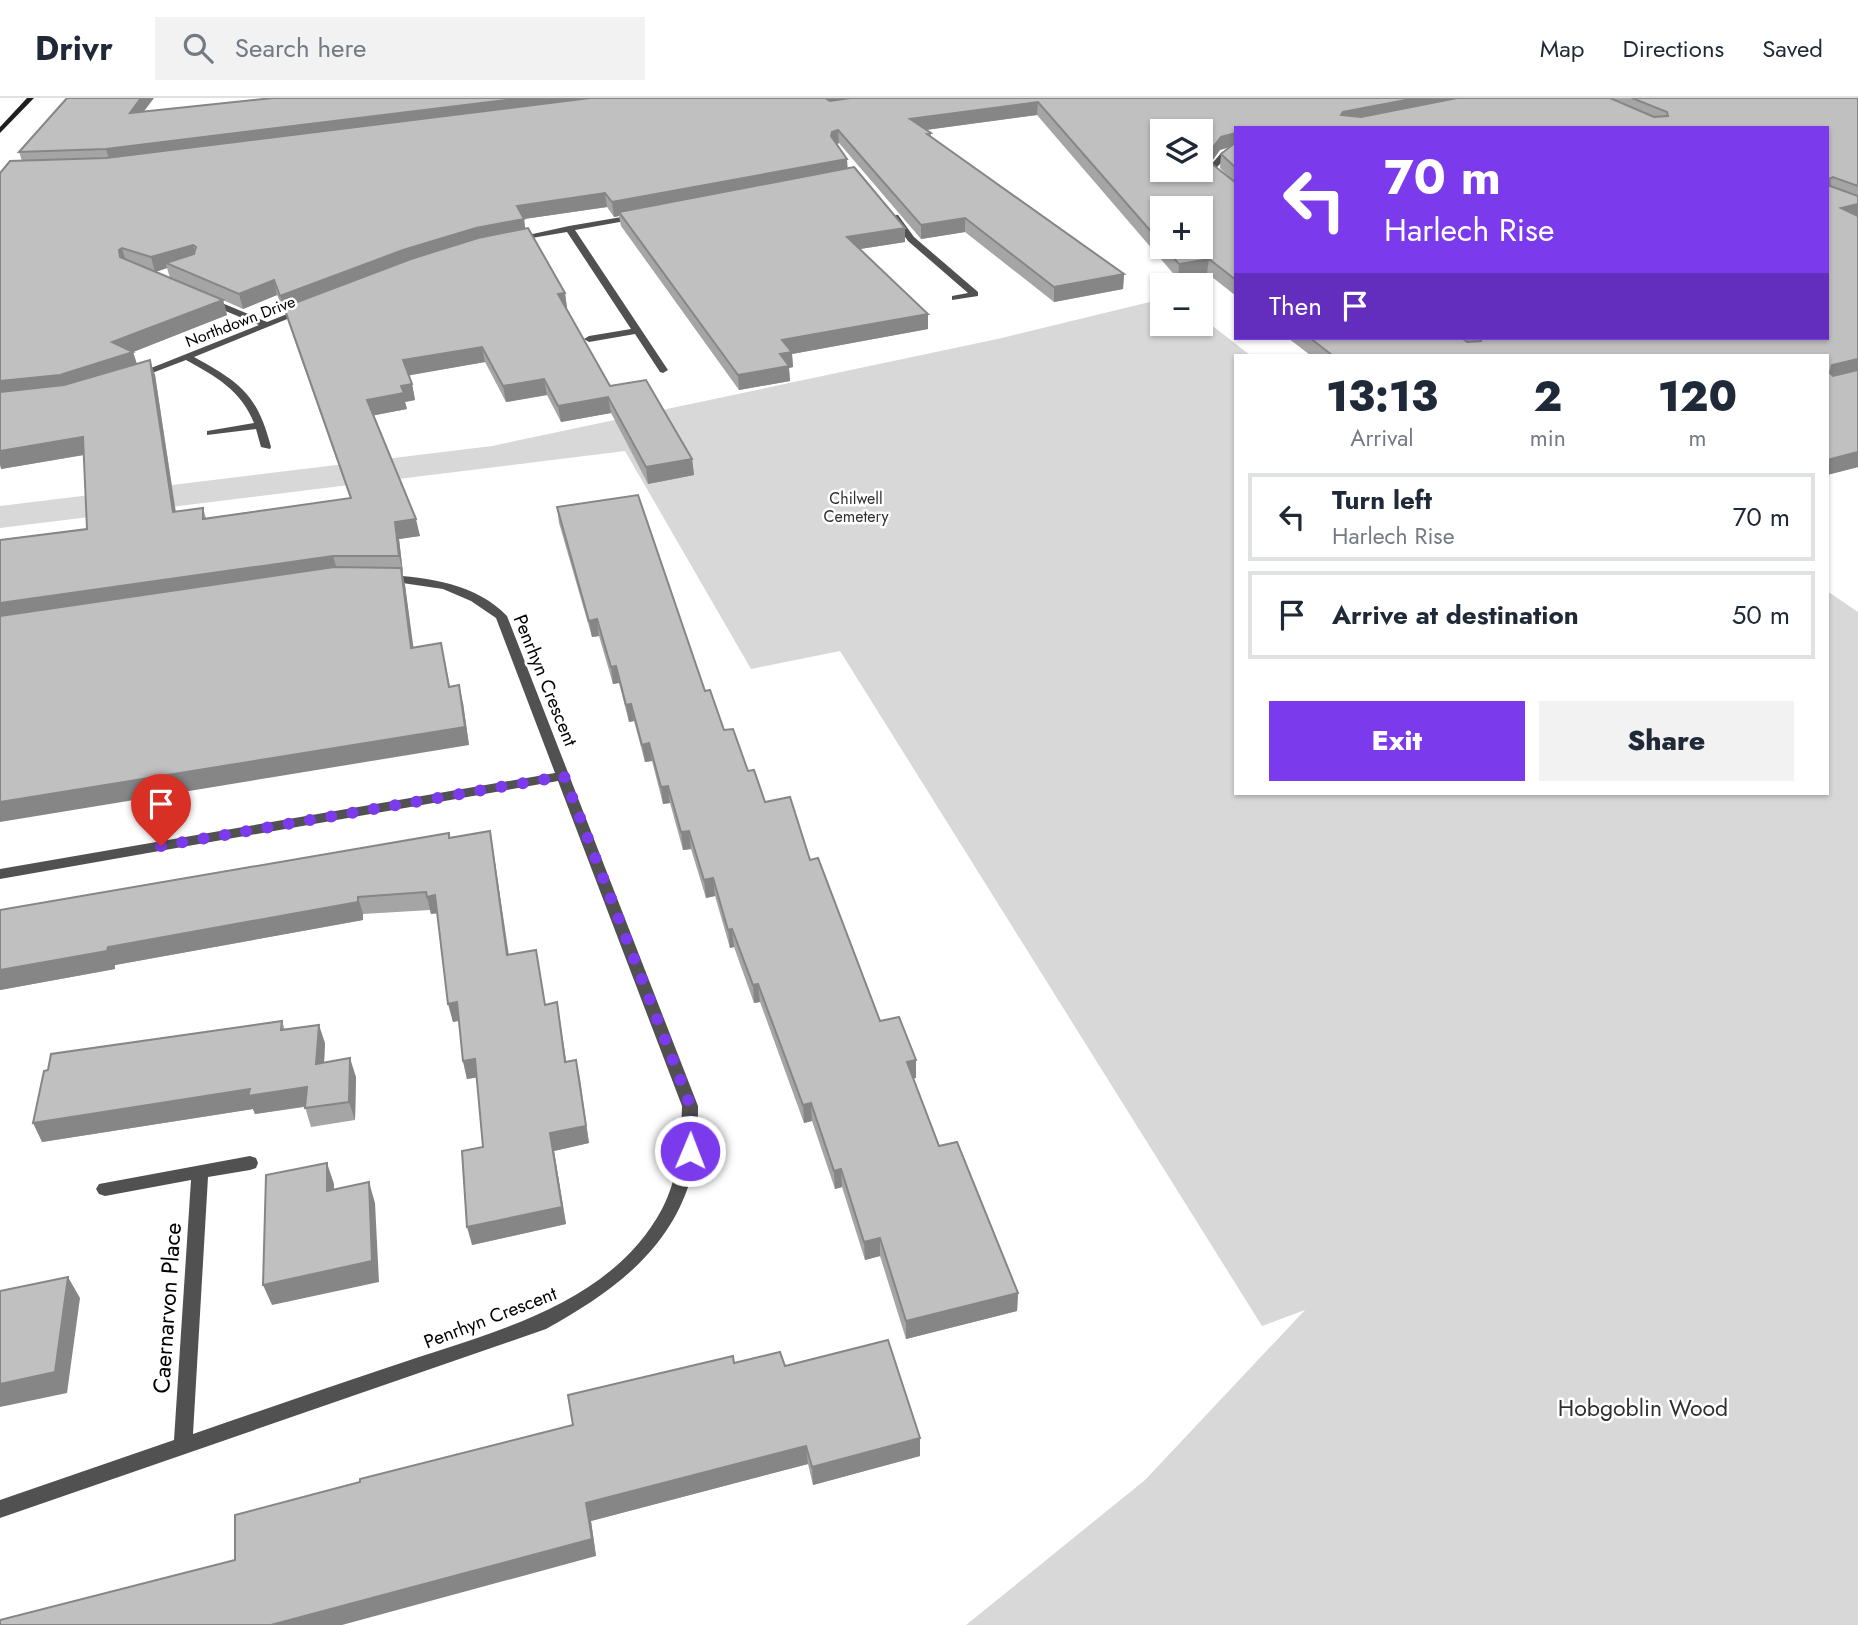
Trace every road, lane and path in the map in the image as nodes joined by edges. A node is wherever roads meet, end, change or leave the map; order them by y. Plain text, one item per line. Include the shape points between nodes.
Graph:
1 (31, 98) edge
2 (0, 131) edge
3 (1234, 150) edge
4 (1234, 191) edge
5 (652, 213) edge
6 (892, 213) edge
7 (569, 228) junction
8 (501, 242) edge
9 (192, 294) edge
10 (955, 298) dead end
11 (314, 307) edge
12 (266, 325) junction
13 (637, 331) junction
14 (589, 340) dead end
15 (187, 357) junction
16 (663, 370) dead end
17 (122, 380) edge
18 (261, 425) junction
19 (211, 433) dead end
20 (266, 447) dead end
21 (368, 578) edge
22 (564, 776) junction
23 (0, 874) edge
24 (250, 1163) dead end
25 (200, 1173) junction
26 (105, 1189) dead end
27 (183, 1447) junction
28 (0, 1509) edge

1 - 2 street
3 - 4 street via 1213,167
5 - 7 street
6 - 10 street via 911,239 975,294
7 - 8 street
7 - 13 street
9 - 12 street
11 - 12 street, Northdown Drive
12 - 15 street, Northdown Drive
13 - 14 street
13 - 16 street
15 - 17 street, Northdown Drive
15 - 18 street via 244,392
18 - 19 street
18 - 20 street
21 - 22 street, Penrhyn Crescent via 427,581 454,588 501,616
22 - 23 street
22 - 27 street, Penrhyn Crescent via 690,1105 690,1151 681,1189 667,1218 642,1252 616,1276 579,1303 540,1323
24 - 25 street
25 - 26 street
25 - 27 street, Caernarvon Place
27 - 28 street, Penrhyn Crescent

